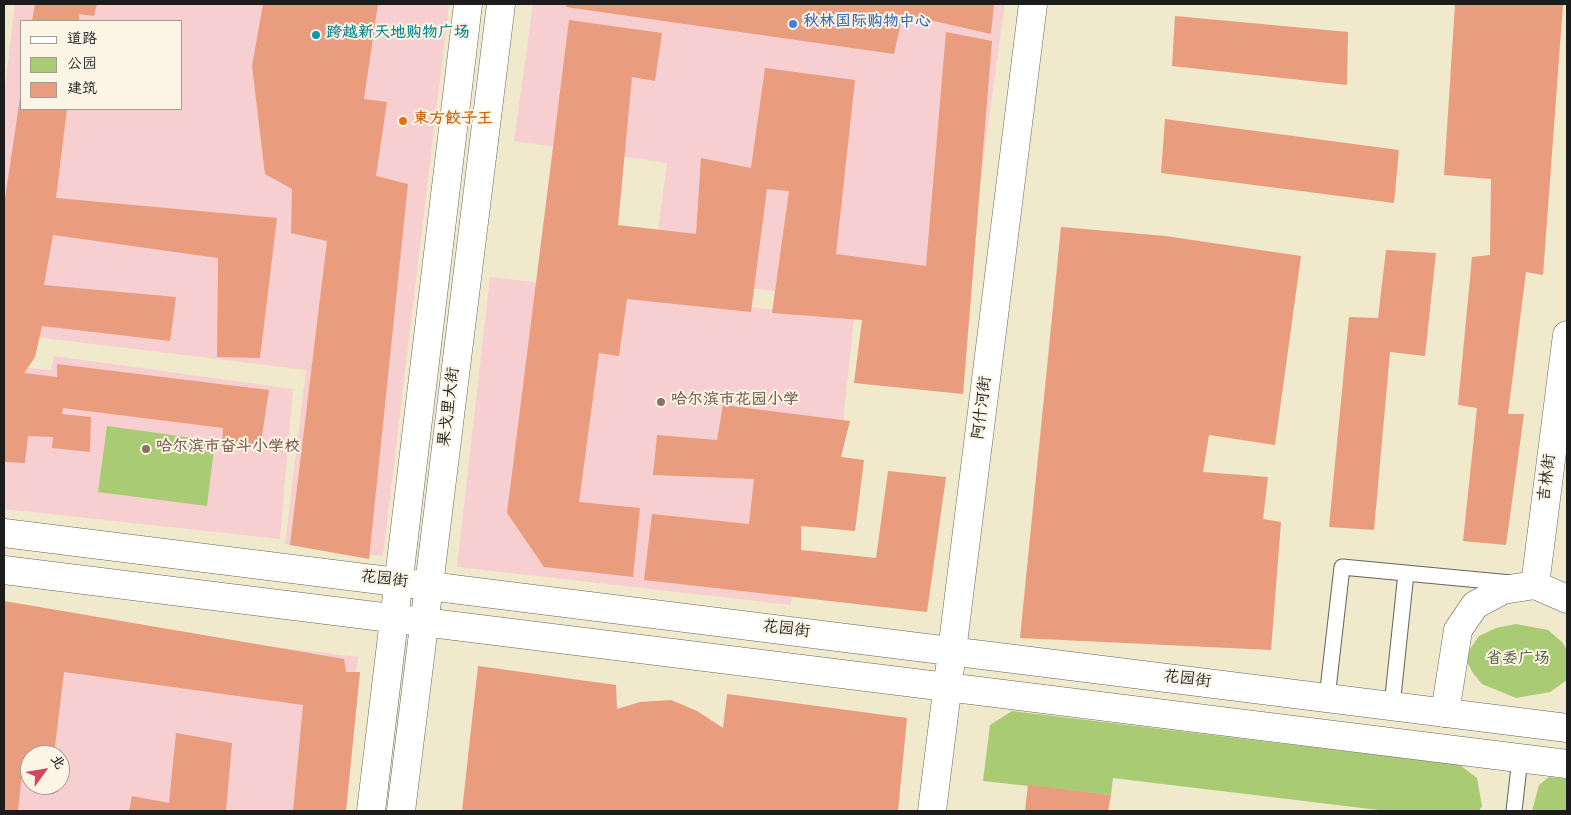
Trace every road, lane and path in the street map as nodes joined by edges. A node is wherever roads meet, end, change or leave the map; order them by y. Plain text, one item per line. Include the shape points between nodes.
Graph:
1 (468, 4) edge
2 (501, 4) edge
3 (1033, 4) edge
4 (1567, 335) edge
5 (4, 534) edge
6 (4, 570) edge
7 (1406, 573) junction
8 (397, 582) junction
9 (1535, 585) junction
10 (428, 586) junction
11 (1567, 589) edge
12 (1567, 599) edge
13 (393, 618) junction
14 (424, 622) junction
15 (954, 652) junction
16 (949, 687) junction
17 (1327, 698) junction
18 (1392, 706) junction
19 (1445, 713) junction
20 (1567, 728) edge
21 (1520, 758) junction
22 (1567, 764) edge
23 (371, 811) edge
24 (401, 811) edge
25 (932, 811) edge
26 (1514, 811) edge

1 - 8 main road, 果戈里大街
2 - 10 main road, 果戈里大街
3 - 15 main road, 阿什河街
4 - 9 main road, 吉林街
5 - 8 main road, 花园街
6 - 13 main road
7 - 9 lane
7 - 17 lane via 1342,566
7 - 18 lane
8 - 10 main road, 花园街
8 - 13 main road, 果戈里大街
9 - 11 lane
9 - 12 main road
9 - 19 main road via 1503,590 1475,605 1458,630
10 - 14 main road, 果戈里大街
10 - 15 main road, 花园街
13 - 14 main road
13 - 23 main road, 果戈里大街
14 - 16 main road
14 - 24 main road, 果戈里大街
15 - 16 main road, 阿什河街
15 - 17 main road, 花园街
16 - 21 main road
16 - 25 main road, 阿什河街
17 - 18 main road, 花园街
18 - 19 main road, 花园街
19 - 20 main road, 花园街
21 - 22 main road
21 - 26 lane

